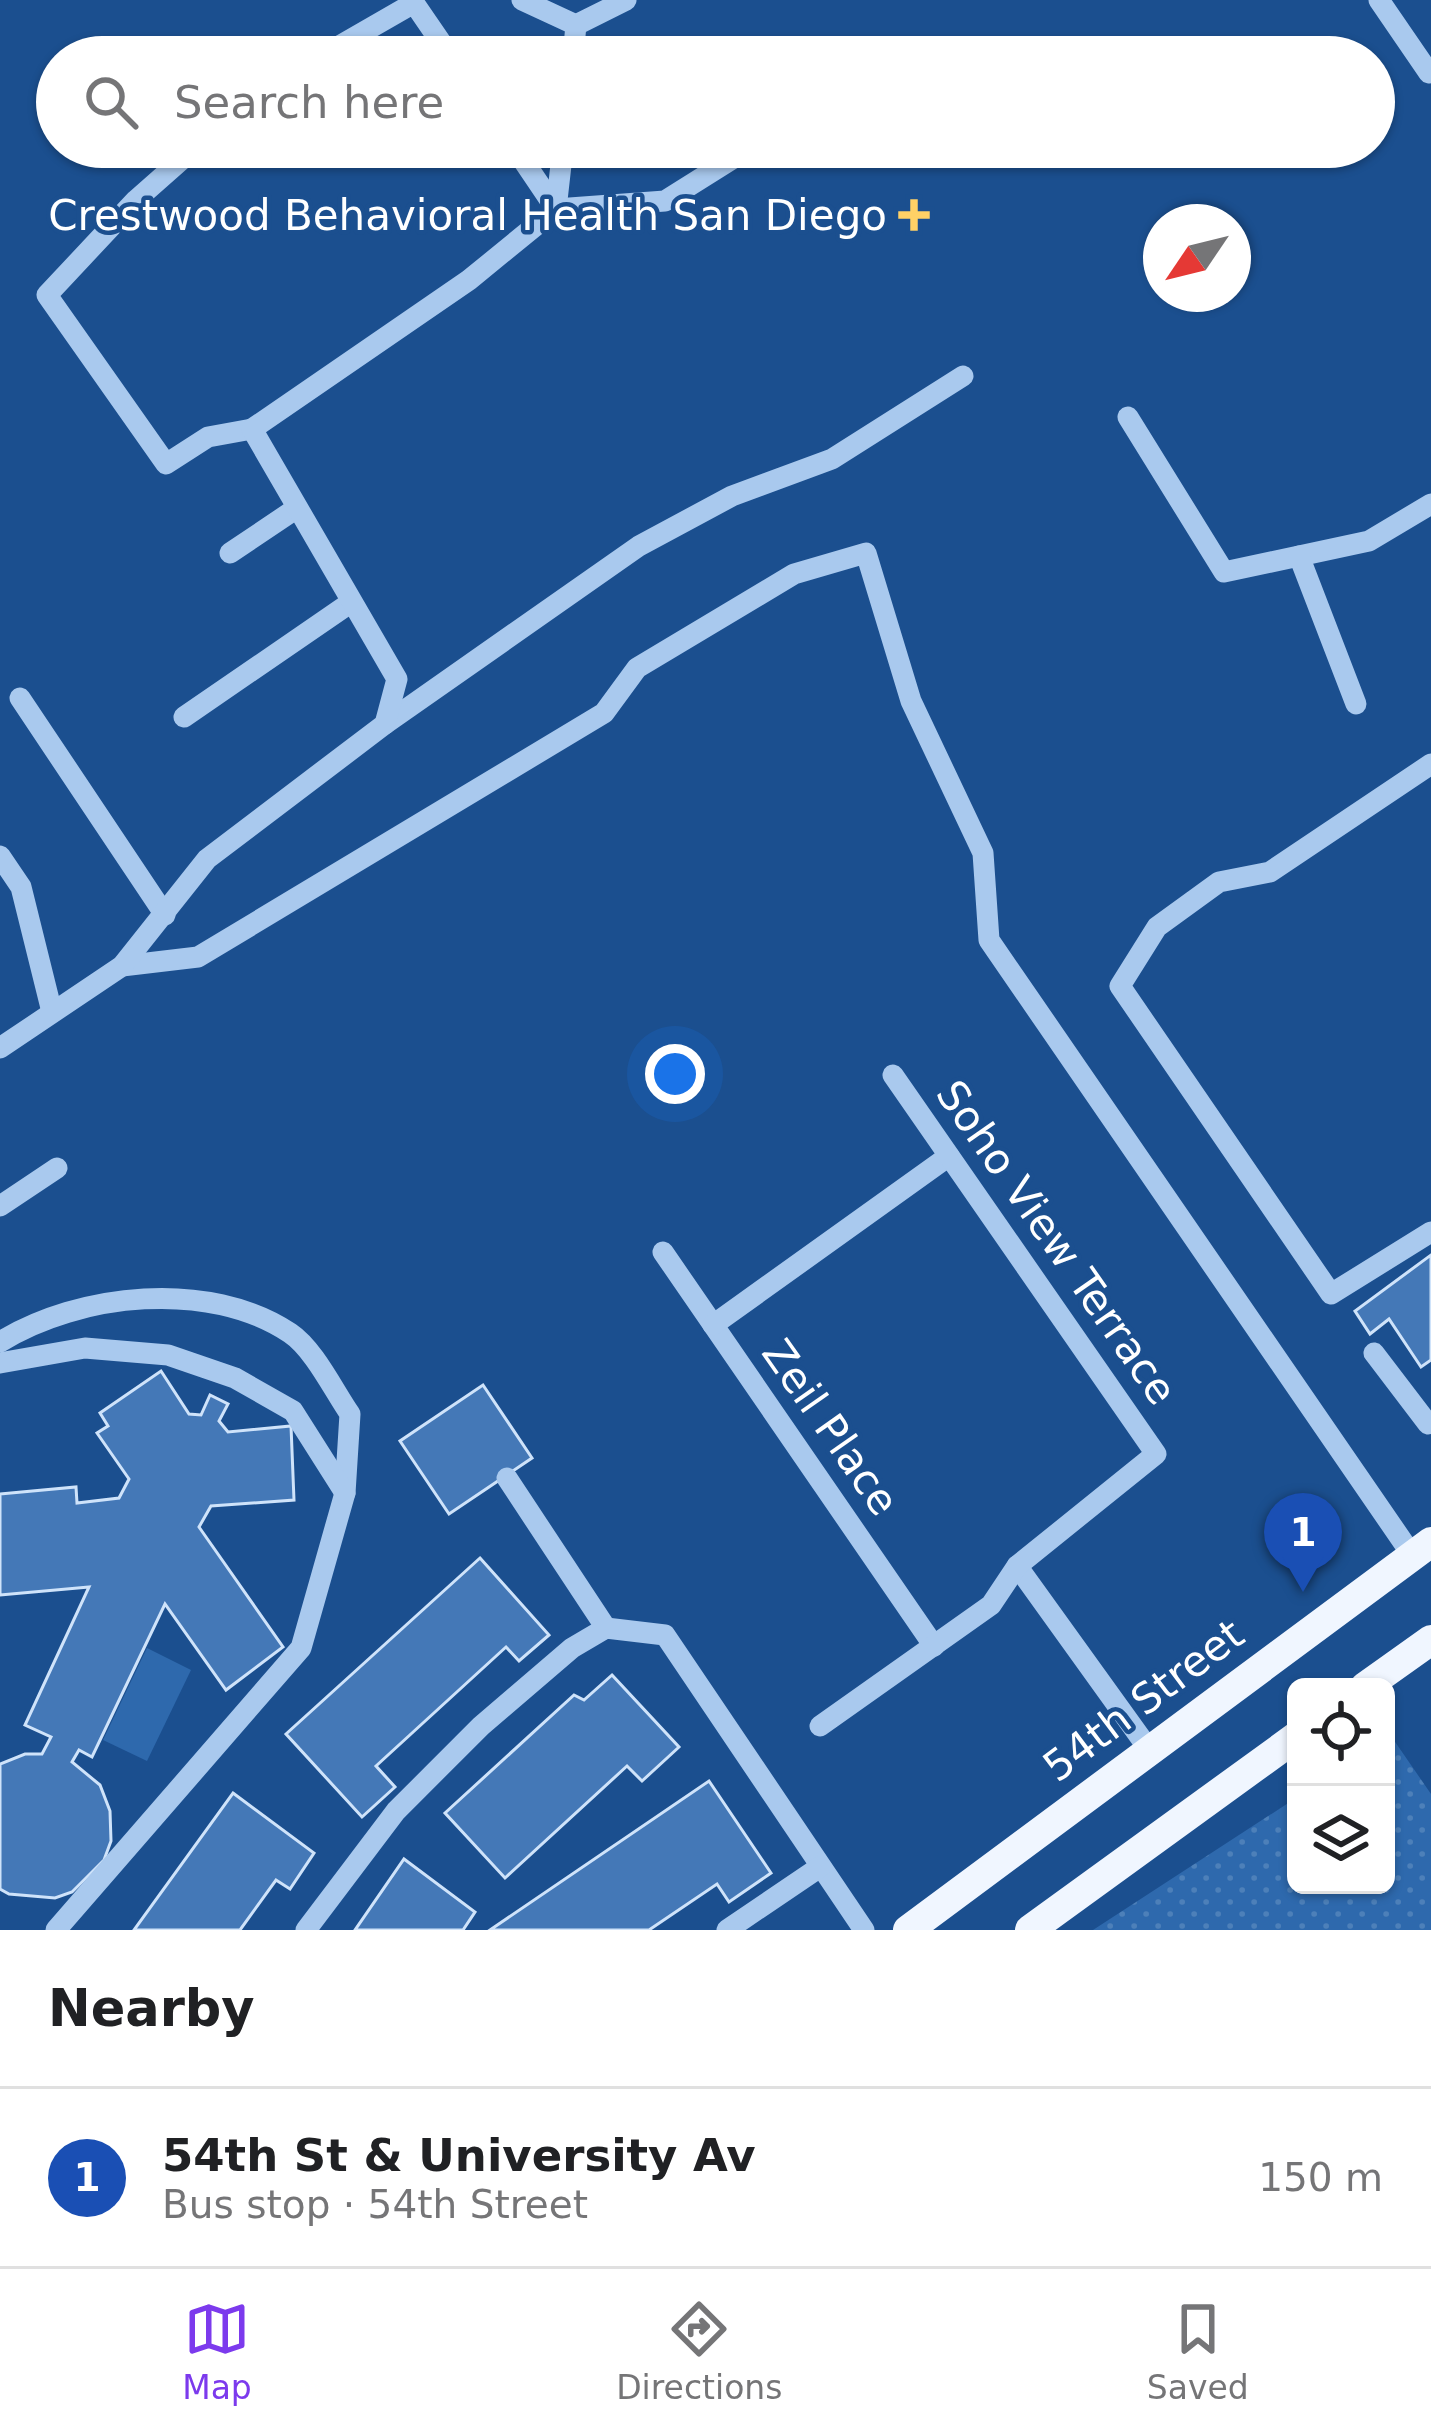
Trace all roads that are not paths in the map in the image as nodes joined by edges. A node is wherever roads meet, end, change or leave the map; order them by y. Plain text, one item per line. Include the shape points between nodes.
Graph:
1 (522, 0) edge
2 (626, 0) edge
3 (1379, 0) edge
4 (420, 2) edge
5 (577, 25) junction
6 (358, 36) edge
7 (439, 36) edge
8 (576, 36) edge
9 (1429, 73) edge
10 (172, 168) edge
11 (528, 168) edge
12 (561, 168) edge
13 (718, 168) edge
14 (556, 209) junction
15 (963, 376) dead end
16 (1128, 417) dead end
17 (252, 429) junction
18 (1431, 504) edge
19 (294, 509) junction
20 (230, 553) dead end
21 (1298, 556) junction
22 (350, 603) junction
23 (20, 698) dead end
24 (1356, 704) dead end
25 (184, 717) dead end
26 (385, 724) junction
27 (1431, 764) edge
28 (0, 856) edge
29 (165, 915) junction
30 (122, 966) junction
31 (52, 1012) junction
32 (0, 1048) edge
33 (893, 1075) dead end
34 (949, 1156) junction
35 (57, 1168) dead end
36 (0, 1206) edge
37 (1431, 1232) edge
38 (662, 1252) dead end
39 (713, 1325) junction
40 (0, 1342) edge
41 (1374, 1353) dead end
42 (0, 1363) edge
43 (1430, 1425) edge
44 (507, 1478) dead end
45 (344, 1493) junction
46 (1421, 1548) edge
47 (1017, 1566) junction
48 (606, 1628) junction
49 (1431, 1640) edge
50 (934, 1646) junction
51 (1378, 1678) edge
52 (820, 1726) dead end
53 (1287, 1744) edge
54 (1148, 1748) junction
55 (820, 1867) junction
56 (56, 1930) edge
57 (306, 1930) edge
58 (727, 1930) edge
59 (864, 1930) edge
60 (908, 1930) edge
61 (1030, 1930) edge

1 - 5 street
2 - 5 street
3 - 9 street
4 - 6 street
4 - 7 street
5 - 8 street
10 - 17 street via 47,295 166,464 208,437
11 - 14 street
12 - 14 street
13 - 14 street via 665,201
14 - 17 street via 469,280
15 - 26 street via 832,459 732,496 639,547
16 - 21 street via 1224,572
17 - 19 street
18 - 21 street via 1370,541
19 - 20 street
19 - 22 street
21 - 24 street
22 - 25 street
22 - 26 street via 397,680
23 - 29 street
26 - 29 street via 207,860
27 - 37 street via 1270,872 1219,882 1157,927 1120,986 1330,1294
28 - 31 street via 22,887
29 - 30 street
30 - 31 street
30 - 46 street via 199,957 604,712 638,668 794,574 866,553 911,701 983,853 989,940
31 - 32 street
33 - 34 street, Soho View Terrace
34 - 39 street
34 - 47 street, Soho View Terrace via 1156,1454
35 - 36 street
38 - 39 street, Zeil Place
39 - 50 street, Zeil Place
40 - 45 street via 91,1306 172,1299 228,1305 293,1334 350,1414
41 - 43 street
42 - 45 street via 86,1348 168,1354 235,1378 293,1411
44 - 48 street
45 - 56 street via 301,1648
46 - 54 main road, 54th Street
47 - 50 street via 991,1605
47 - 54 street
48 - 55 street via 665,1635
48 - 57 street via 482,1726 396,1811
49 - 51 main road
50 - 52 street
53 - 61 main road
54 - 60 main road, 54th Street
55 - 58 street
55 - 59 street

